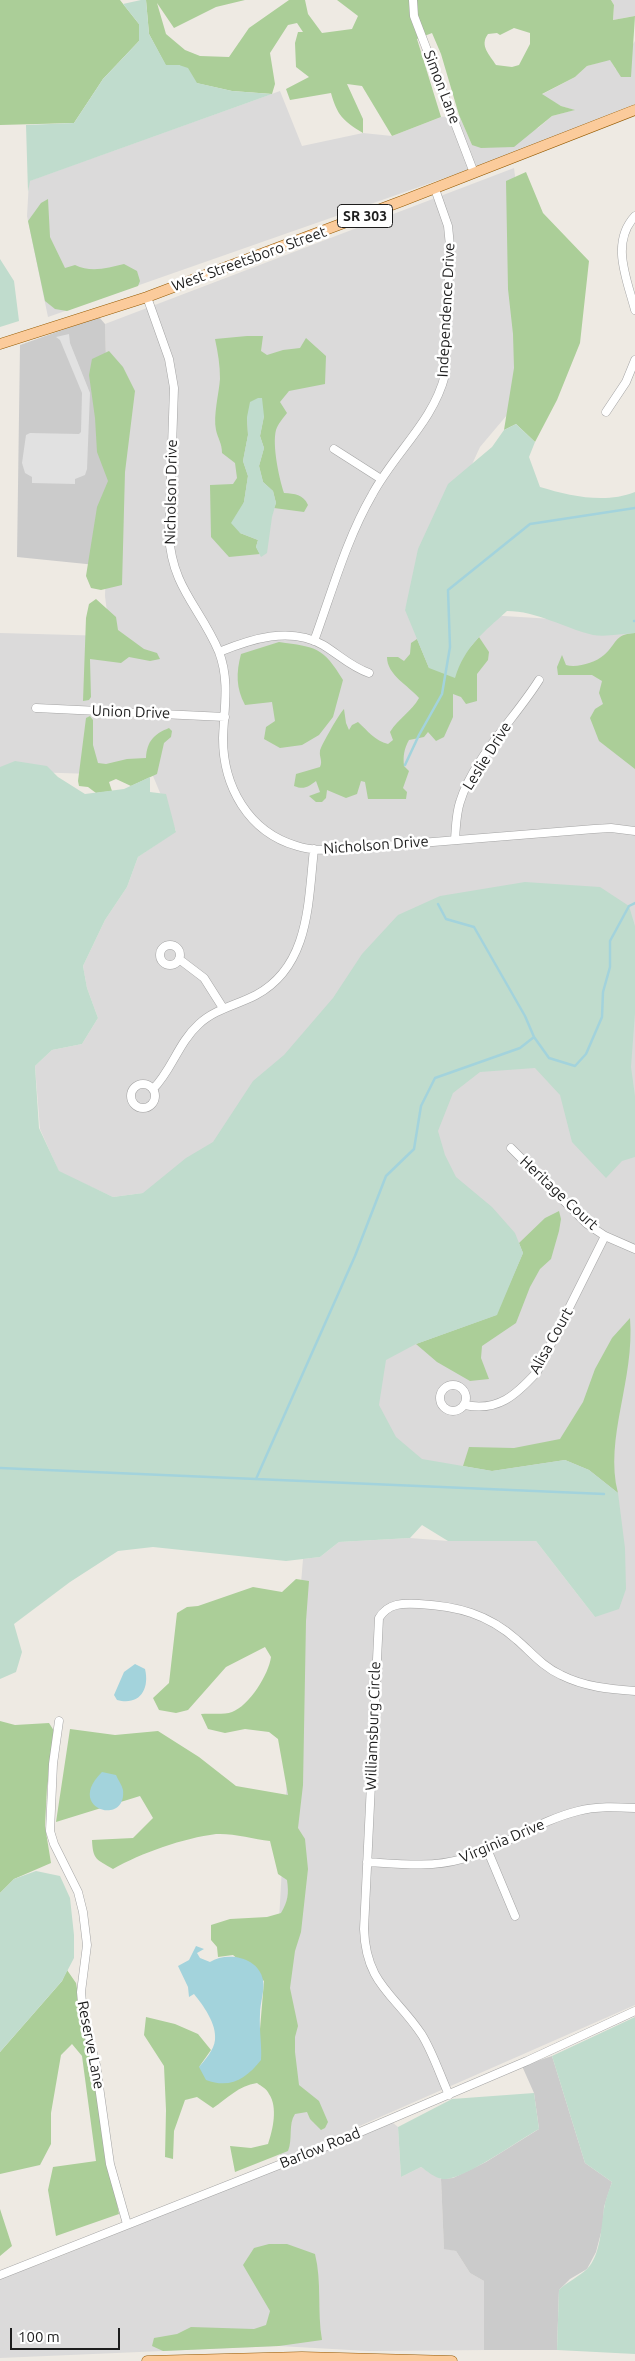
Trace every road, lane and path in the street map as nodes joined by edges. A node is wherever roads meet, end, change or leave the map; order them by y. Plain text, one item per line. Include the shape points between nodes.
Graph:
1 (413, 0) edge
2 (635, 110) edge
3 (474, 173) junction
4 (435, 189) junction
5 (635, 216) edge
6 (147, 296) junction
7 (635, 310) edge
8 (0, 344) edge
9 (635, 360) edge
10 (606, 412) dead end
11 (334, 449) dead end
12 (381, 479) junction
13 (314, 641) junction
14 (219, 652) junction
15 (369, 673) dead end
16 (539, 680) dead end
17 (36, 708) dead end
18 (225, 717) junction
19 (635, 831) edge
20 (455, 839) junction
21 (314, 849) junction
22 (179, 959) dead end
23 (223, 1008) junction
24 (153, 1089) dead end
25 (511, 1148) dead end
26 (605, 1236) junction
27 (635, 1249) edge
28 (465, 1405) dead end
29 (635, 1691) edge
30 (59, 1721) dead end
31 (635, 1808) edge
32 (487, 1849) junction
33 (367, 1862) junction
34 (515, 1916) dead end
35 (635, 2011) edge
36 (449, 2095) junction
37 (128, 2224) junction
38 (0, 2275) edge
39 (147, 2361) edge
40 (452, 2361) edge

1 - 3 street, Simon Lane via 414,16
2 - 3 main road, West Streetsboro Street / SR 303
3 - 4 main road, West Streetsboro Street / SR 303
4 - 6 main road, West Streetsboro Street / SR 303
4 - 12 street, Independence Drive via 448,226 450,246 445,375 434,407
5 - 7 street via 623,233 621,244
6 - 8 main road, West Streetsboro Street / SR 303
6 - 14 street, Nicholson Drive via 169,359 174,388 170,553 180,584
9 - 10 street via 626,382
11 - 12 street
12 - 13 street, Independence Drive via 354,532
13 - 14 street via 286,636 261,637
13 - 15 street
14 - 18 street, Nicholson Drive via 226,683
16 - 20 street, Leslie Drive via 467,786 460,801
17 - 18 street, Union Drive
18 - 21 street, Nicholson Drive via 225,764 238,800 253,819 274,836 296,846
19 - 20 street, Nicholson Drive via 611,828
20 - 21 street, Nicholson Drive
21 - 23 street via 306,922 298,950 276,980 258,994
22 - 23 street via 204,978
23 - 24 street via 189,1034 163,1080
25 - 26 street, Heritage Court via 576,1214
26 - 27 street, Heritage Court
26 - 28 street, Alisa Court via 537,1372 525,1386 501,1403 487,1408
29 - 33 street, Williamsburg Circle via 594,1687 561,1675 532,1655 504,1629 468,1611 442,1605 406,1603 388,1609 378,1626
30 - 37 street, Reserve Lane via 52,1764 50,1831 78,1892 83,1912 87,1945 81,1992 82,2013 96,2065 110,2164
31 - 32 street, Virginia Drive via 579,1810
32 - 33 street, Virginia Drive via 445,1863
32 - 34 street
33 - 36 street, Williamsburg Circle via 365,1939 372,1967 387,1994 422,2035
35 - 36 street, Barlow Road
36 - 37 street, Barlow Road
37 - 38 street, Barlow Road
39 - 40 main road via 302,2357

